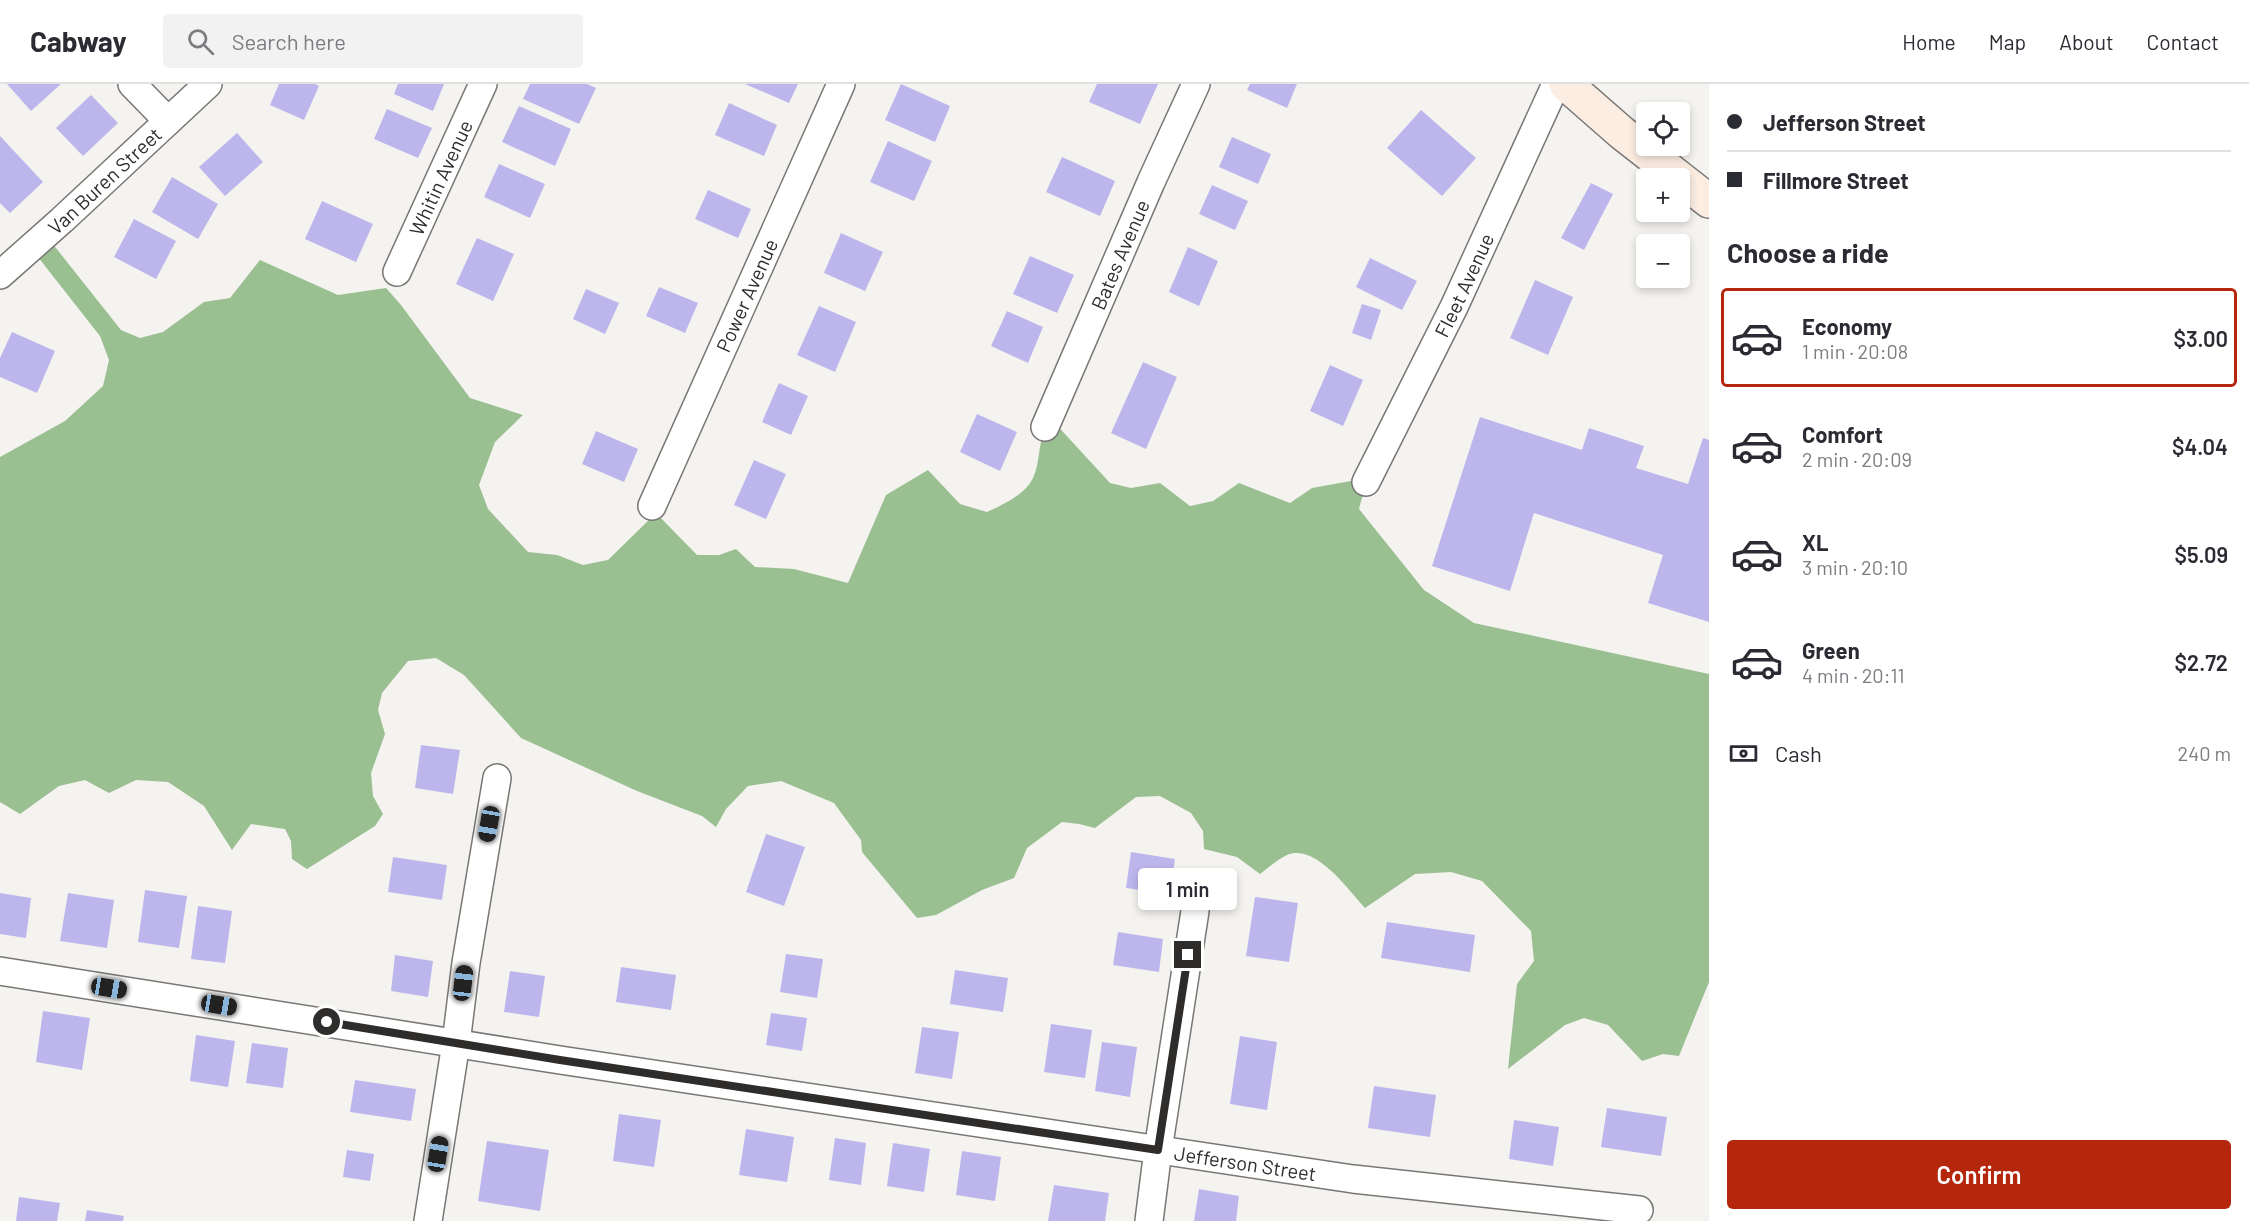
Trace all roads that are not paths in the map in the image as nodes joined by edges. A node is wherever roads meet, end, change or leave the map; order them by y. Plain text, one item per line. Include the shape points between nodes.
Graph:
1 (132, 84) edge
2 (208, 84) edge
3 (483, 84) edge
4 (841, 84) edge
5 (1196, 84) edge
6 (1556, 84) edge
7 (1566, 84) edge
8 (168, 121) junction
9 (1709, 201) edge
10 (397, 272) dead end
11 (0, 275) edge
12 (1046, 427) dead end
13 (1366, 482) dead end
14 (652, 506) dead end
15 (497, 778) dead end
16 (1195, 911) dead end
17 (0, 971) edge
18 (456, 1044) junction
19 (1158, 1150) junction
20 (1639, 1210) dead end
21 (428, 1221) edge
22 (1149, 1221) edge

1 - 8 street
2 - 8 street, Van Buren Street
3 - 10 street, Whitin Avenue
4 - 14 street, Power Avenue
5 - 12 street, Bates Avenue
6 - 13 street, Fleet Avenue via 1454,307
7 - 9 main road
8 - 11 street, Van Buren Street
15 - 18 street
16 - 19 street
17 - 18 street, Jefferson Street
18 - 19 street, Jefferson Street
18 - 21 street
19 - 20 street, Jefferson Street via 1353,1179
19 - 22 street

